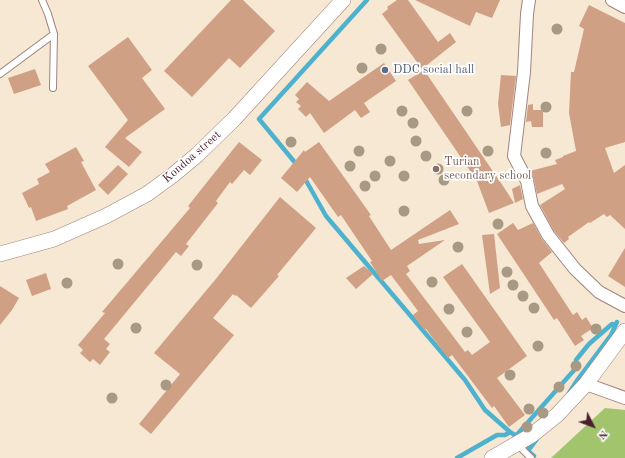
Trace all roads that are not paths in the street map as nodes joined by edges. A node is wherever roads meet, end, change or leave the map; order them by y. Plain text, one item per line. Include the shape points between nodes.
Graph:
1 (42, 0) edge
2 (343, 0) edge
3 (529, 0) edge
4 (612, 0) edge
5 (625, 7) edge
6 (54, 34) junction
7 (0, 74) edge
8 (53, 88) dead end
9 (0, 254) edge
10 (625, 306) edge
11 (625, 331) edge
12 (586, 384) junction
13 (625, 398) edge
14 (517, 444) junction
15 (492, 458) edge
16 (531, 458) edge

1 - 6 lane
2 - 9 street, Kondoa street via 234,118 173,175 147,194 106,216 54,239
3 - 10 street via 514,156 527,181 532,206 548,235 575,269 598,292
4 - 5 street
6 - 7 lane
6 - 8 lane
11 - 12 street
12 - 13 street
12 - 14 street via 557,415
14 - 15 street
14 - 16 lane

